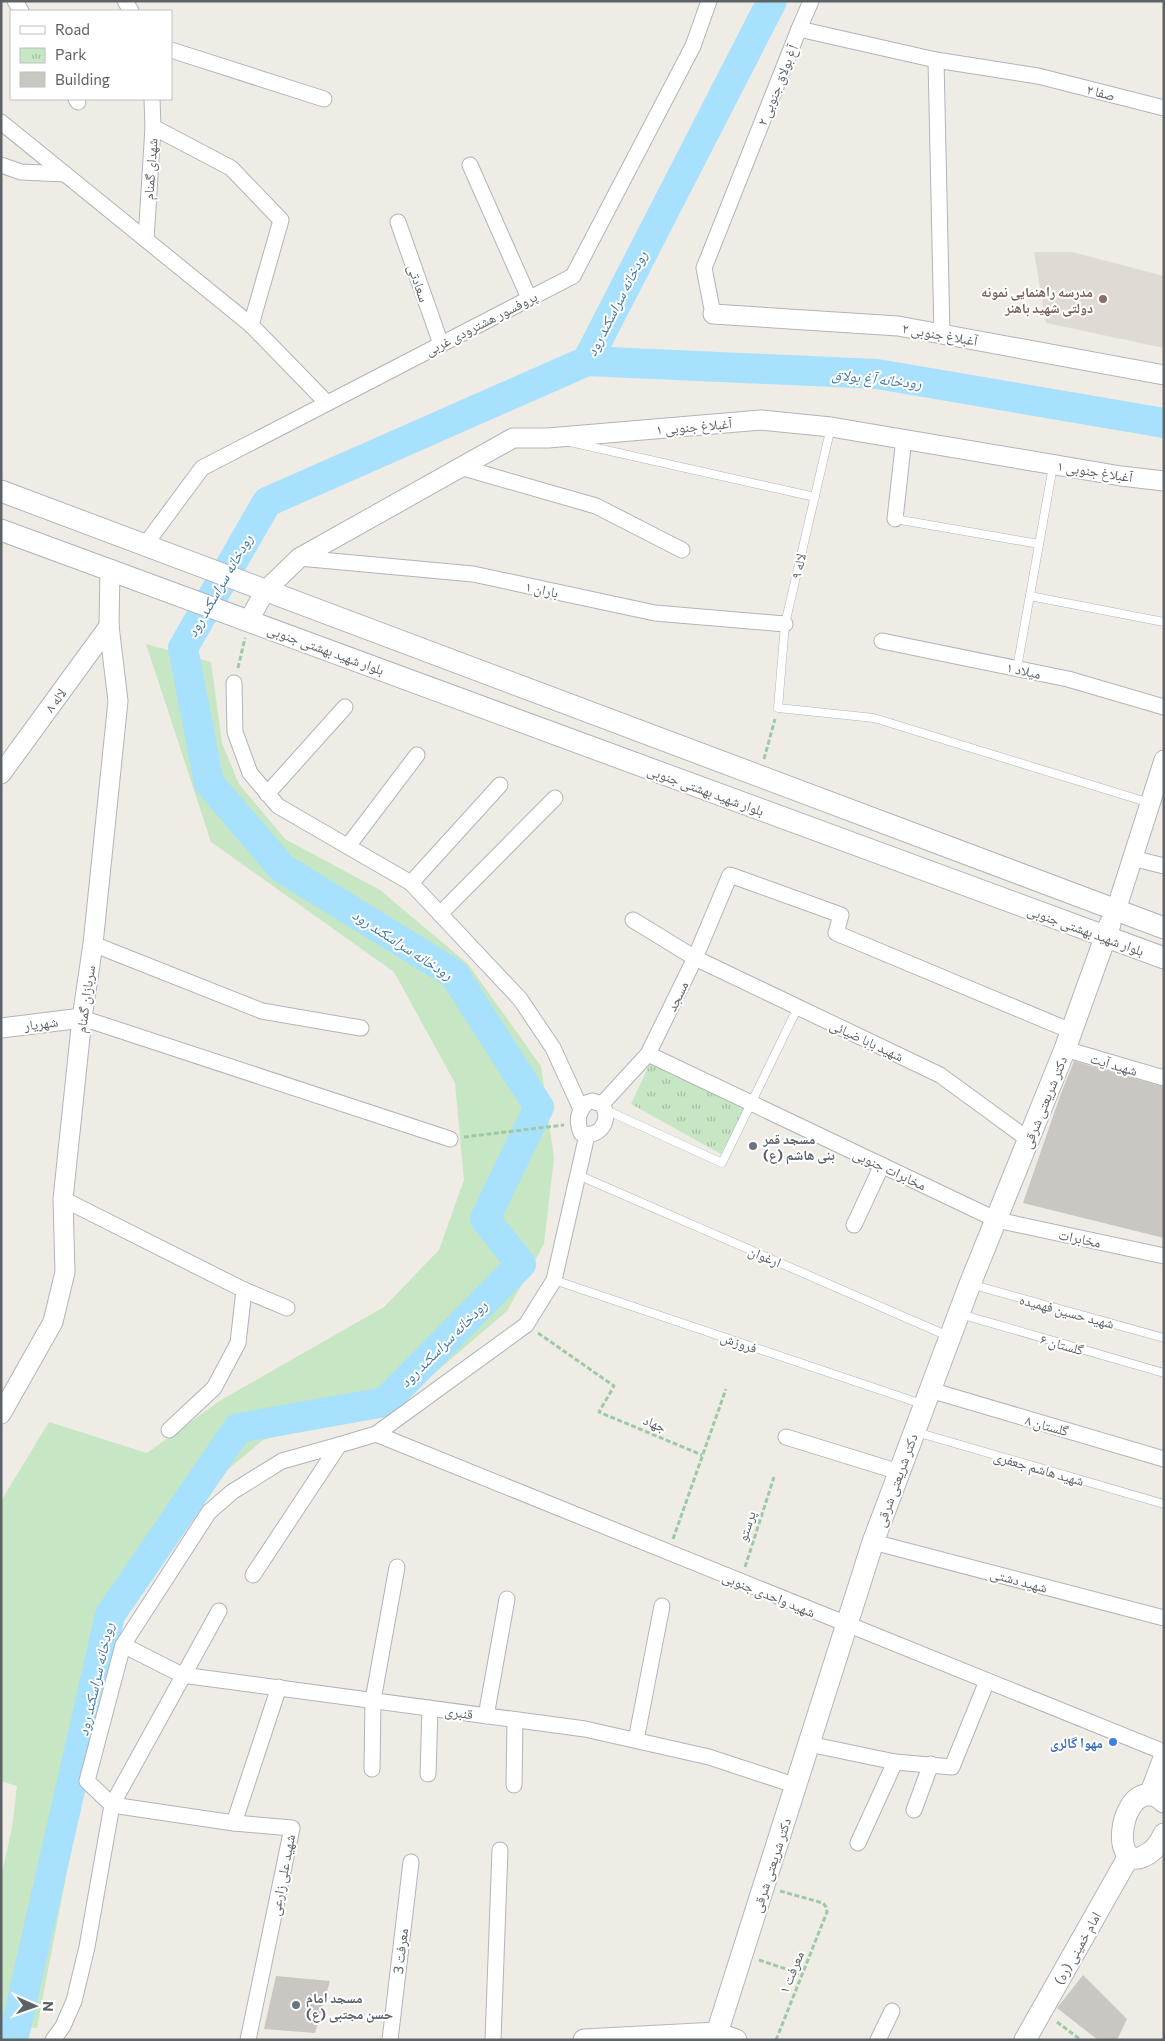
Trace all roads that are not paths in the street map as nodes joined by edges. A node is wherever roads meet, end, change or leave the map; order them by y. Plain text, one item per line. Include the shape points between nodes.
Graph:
1 (709, 1) edge
2 (811, 1) edge
3 (799, 30) junction
4 (172, 50) edge
5 (936, 60) junction
6 (1038, 76) joint
7 (324, 99) dead end
8 (152, 100) edge
9 (1164, 108) edge
10 (1, 122) edge
11 (153, 127) junction
12 (1, 165) edge
13 (470, 165) dead end
14 (65, 174) junction
15 (398, 222) dead end
16 (146, 240) junction
17 (529, 298) junction
18 (713, 314) joint
19 (251, 325) junction
20 (942, 334) junction
21 (441, 344) junction
22 (1164, 375) edge
23 (327, 403) junction
24 (831, 426) junction
25 (548, 438) junction
26 (904, 438) junction
27 (1053, 464) junction
28 (460, 468) junction
29 (1164, 481) edge
30 (1, 491) edge
31 (815, 497) junction
32 (895, 520) joint
33 (1, 530) edge
34 (1039, 544) junction
35 (148, 546) junction
36 (682, 550) dead end
37 (299, 558) junction
38 (110, 569) junction
39 (265, 591) junction
40 (1030, 596) junction
41 (239, 616) junction
42 (1164, 622) edge
43 (785, 624) junction
44 (109, 626) junction
45 (882, 641) dead end
46 (1017, 668) junction
47 (234, 684) road end
48 (345, 707) dead end
49 (1164, 707) edge
50 (417, 755) dead end
51 (1163, 764) edge
52 (1, 774) edge
53 (500, 785) dead end
54 (267, 794) junction
55 (555, 798) dead end
56 (1150, 804) junction
57 (348, 846) junction
58 (1132, 858) junction
59 (1164, 866) edge
60 (730, 876) joint
61 (410, 882) junction
62 (1116, 910) junction
63 (440, 914) junction
64 (633, 920) dead end
65 (1164, 928) edge
66 (1106, 937) junction
67 (93, 944) junction
68 (695, 958) junction
69 (1164, 958) edge
70 (798, 1007) junction
71 (82, 1018) junction
72 (1, 1028) edge
73 (361, 1028) dead end
74 (1068, 1040) junction
75 (648, 1054) junction
76 (1164, 1078) edge
77 (751, 1103) junction
78 (604, 1107) junction
79 (581, 1109) junction
80 (582, 1129) junction
81 (450, 1139) road end
82 (1029, 1140) junction
83 (882, 1165) junction
84 (578, 1175) junction
85 (63, 1199) junction
86 (997, 1220) junction
87 (854, 1224) dead end
88 (1164, 1256) edge
89 (554, 1280) junction
90 (970, 1284) junction
91 (244, 1290) junction
92 (287, 1308) dead end
93 (960, 1314) junction
94 (951, 1337) junction
95 (1164, 1338) edge
96 (1164, 1373) edge
97 (927, 1397) junction
98 (1, 1414) edge
99 (169, 1430) dead end
100 (914, 1431) junction
101 (376, 1434) junction
102 (786, 1437) dead end
103 (339, 1445) junction
104 (1164, 1459) edge
105 (899, 1472) junction
106 (1164, 1504) edge
107 (873, 1542) junction
108 (397, 1567) dead end
109 (252, 1575) dead end
110 (507, 1599) dead end
111 (662, 1606) dead end
112 (219, 1611) dead end
113 (1164, 1618) edge
114 (848, 1625) junction
115 (123, 1645) junction
116 (182, 1675) junction
117 (987, 1682) junction
118 (279, 1687) junction
119 (373, 1700) junction
120 (430, 1708) junction
121 (486, 1716) junction
122 (515, 1720) junction
123 (636, 1740) junction
124 (809, 1744) junction
125 (1164, 1752) edge
126 (1164, 1758) edge
127 (895, 1762) junction
128 (931, 1764) junction
129 (372, 1769) dead end
130 (428, 1774) dead end
131 (514, 1785) dead end
132 (797, 1786) junction
133 (1157, 1799) edge
134 (112, 1805) junction
135 (914, 1810) dead end
136 (234, 1823) junction
137 (1162, 1841) edge
138 (858, 1843) dead end
139 (500, 1850) dead end
140 (1129, 1856) junction
141 (411, 1862) dead end
142 (892, 2011) dead end
143 (727, 2036) edge
144 (672, 2038) edge
145 (53, 2040) edge
146 (248, 2040) edge
147 (390, 2040) edge
148 (493, 2040) edge
149 (584, 2040) edge
150 (878, 2040) edge
151 (1025, 2040) edge

1 - 17 street, پروفسور هشترودی غربی via 693,46 573,276
2 - 3 street
3 - 5 street, آغ بولاق جنوبی ۲
3 - 18 street, آغ بولاق جنوبی ۲ via 704,268
4 - 7 street
5 - 6 street, آغ بولاق جنوبی ۲
5 - 20 street
6 - 9 street, صفا ۲
8 - 11 street, شهدای گمنام
10 - 14 street
11 - 16 street, شهدای گمنام
11 - 19 street via 231,168 281,220
12 - 14 street via 22,172
13 - 17 street
14 - 16 street
15 - 21 street, سعادتی
16 - 19 street
17 - 21 street, پروفسور هشترودی غربی
18 - 20 street, آغبلاغ جنوبی ۲ via 898,326
19 - 23 street
20 - 22 street, آغبلاغ جنوبی ۲
21 - 23 street, پروفسور هشترودی غربی
23 - 35 street, پروفسور هشترودی غربی via 202,468
24 - 25 street, آغبلاغ جنوبی ۱ via 761,420
24 - 26 street, آغبلاغ جنوبی ۱
24 - 31 lane, لاله ۹
25 - 28 street, آغبلاغ جنوبی ۱ via 513,438
25 - 31 lane
26 - 27 street, آغبلاغ جنوبی ۱
26 - 32 street
27 - 29 street, آغبلاغ جنوبی ۱
27 - 34 lane
28 - 36 street via 596,506
28 - 37 street, آغبلاغ جنوبی ۱
30 - 35 main road
31 - 43 lane, لاله ۹
32 - 34 lane
33 - 38 main road
34 - 40 lane
35 - 39 main road, بلوار شهید بهشتی جنوبی
37 - 39 street, آغبلاغ جنوبی ۱
37 - 43 street, باران ۱ via 473,574 655,613
38 - 41 main road, بلوار شهید بهشتی جنوبی
38 - 44 street, سربازان گمنام
39 - 41 street, آغبلاغ جنوبی ۱
39 - 62 main road, بلوار شهید بهشتی جنوبی
40 - 42 lane
40 - 46 lane
41 - 66 main road, بلوار شهید بهشتی جنوبی
43 - 56 lane, لاله ۹ via 778,708 874,718
44 - 52 street, لاله ۸
44 - 67 street, سربازان گمنام via 118,701
45 - 46 street, میلاد ۱
46 - 49 street, میلاد ۱
47 - 54 street via 235,732 250,773
48 - 54 street
50 - 57 street
51 - 56 street
53 - 61 street
54 - 57 street via 278,806
55 - 63 street
56 - 58 street
57 - 61 street
58 - 59 street
58 - 62 street
60 - 68 street, مسجد
60 - 74 street, شهید آیت via 841,915 836,933
61 - 63 street
62 - 65 main road, بلوار شهید بهشتی جنوبی
62 - 66 main road, دکتر شریعتی شرقی
63 - 79 street via 520,999 553,1048
64 - 68 street, شهيد بابا ضيائی
66 - 69 main road, بلوار شهید بهشتی جنوبی
66 - 74 main road, دکتر شریعتی شرقی
67 - 71 street, سربازان گمنام
67 - 73 street via 262,1011
68 - 70 street, شهيد بابا ضيائی
68 - 75 street, مسجد
70 - 77 lane
70 - 82 street, شهيد بابا ضيائی via 940,1075
71 - 72 street, شهریار
71 - 81 street
71 - 85 street, سربازان گمنام
74 - 76 street, شهید آیت
74 - 82 main road, دکتر شریعتی شرقی
75 - 77 street, مخابرات جنوبی
75 - 78 street, مسجد
77 - 78 lane via 722,1163
77 - 83 street, مخابرات جنوبی
78 - 79 street via 592,1101
78 - 80 street via 606,1117 596,1133
79 - 80 street via 577,1117
80 - 84 street
82 - 86 main road, دکتر شریعتی شرقی
83 - 86 street, مخابرات جنوبی
83 - 87 street
84 - 89 street
84 - 94 lane, ارغوان
85 - 91 street
85 - 98 street, سربازان گمنام via 65,1272 53,1322
86 - 88 street, مخابرات
86 - 90 main road, دکتر شریعتی شرقی
89 - 97 lane, فروزش
89 - 101 street via 526,1325
90 - 93 main road, دکتر شریعتی شرقی
90 - 95 lane, شهيد حسین فهمیده
91 - 92 street
91 - 99 street via 238,1343 214,1388
93 - 94 main road, دکتر شریعتی شرقی
93 - 96 lane, گلستان ۶
94 - 97 main road, دکتر شریعتی شرقی
97 - 100 main road, دکتر شریعتی شرقی
97 - 104 street, گلستان ۸
100 - 105 main road, دکتر شریعتی شرقی
100 - 106 lane, شهيد هاشم جعفری
101 - 103 street
101 - 114 street, شهید واحدی جنوبی
102 - 105 street
103 - 109 street
103 - 115 street via 282,1461 232,1492 209,1512
105 - 107 main road, دکتر شریعتی شرقی
107 - 113 street, شهید دشتی
107 - 114 main road, دکتر شریعتی شرقی
108 - 119 street
110 - 121 street
111 - 123 street
112 - 116 street
114 - 117 street, شهید واحدی جنوبی
114 - 124 main road, دکتر شریعتی شرقی
115 - 116 street, قنبری
115 - 134 street via 87,1781
116 - 118 street, قنبری
116 - 134 street
117 - 125 street, شهید واحدی جنوبی
117 - 128 street via 952,1767
118 - 119 street, قنبری
118 - 136 street
119 - 120 street, قنبری
119 - 129 street
120 - 121 street, قنبری
120 - 130 street
121 - 122 street, قنبری
122 - 123 street, قنبری via 585,1729
122 - 131 street
123 - 132 street, قنبری via 709,1757
124 - 127 street
124 - 132 main road, دکتر شریعتی شرقی
126 - 133 main road
127 - 128 street
127 - 138 street
128 - 135 street
132 - 143 main road, دکتر شریعتی شرقی via 742,1954
133 - 140 main road via 1139,1798 1128,1812 1122,1842
134 - 136 street, شهيد علی زارعی
134 - 145 street via 76,1992 63,2026
136 - 146 street, شهيد علی زارعی via 292,1828
137 - 140 main road via 1142,1857
139 - 148 street
140 - 151 main road, امام خمینی (ره)
141 - 147 street, معرفت 3
142 - 150 street
143 - 144 main road
144 - 149 main road

